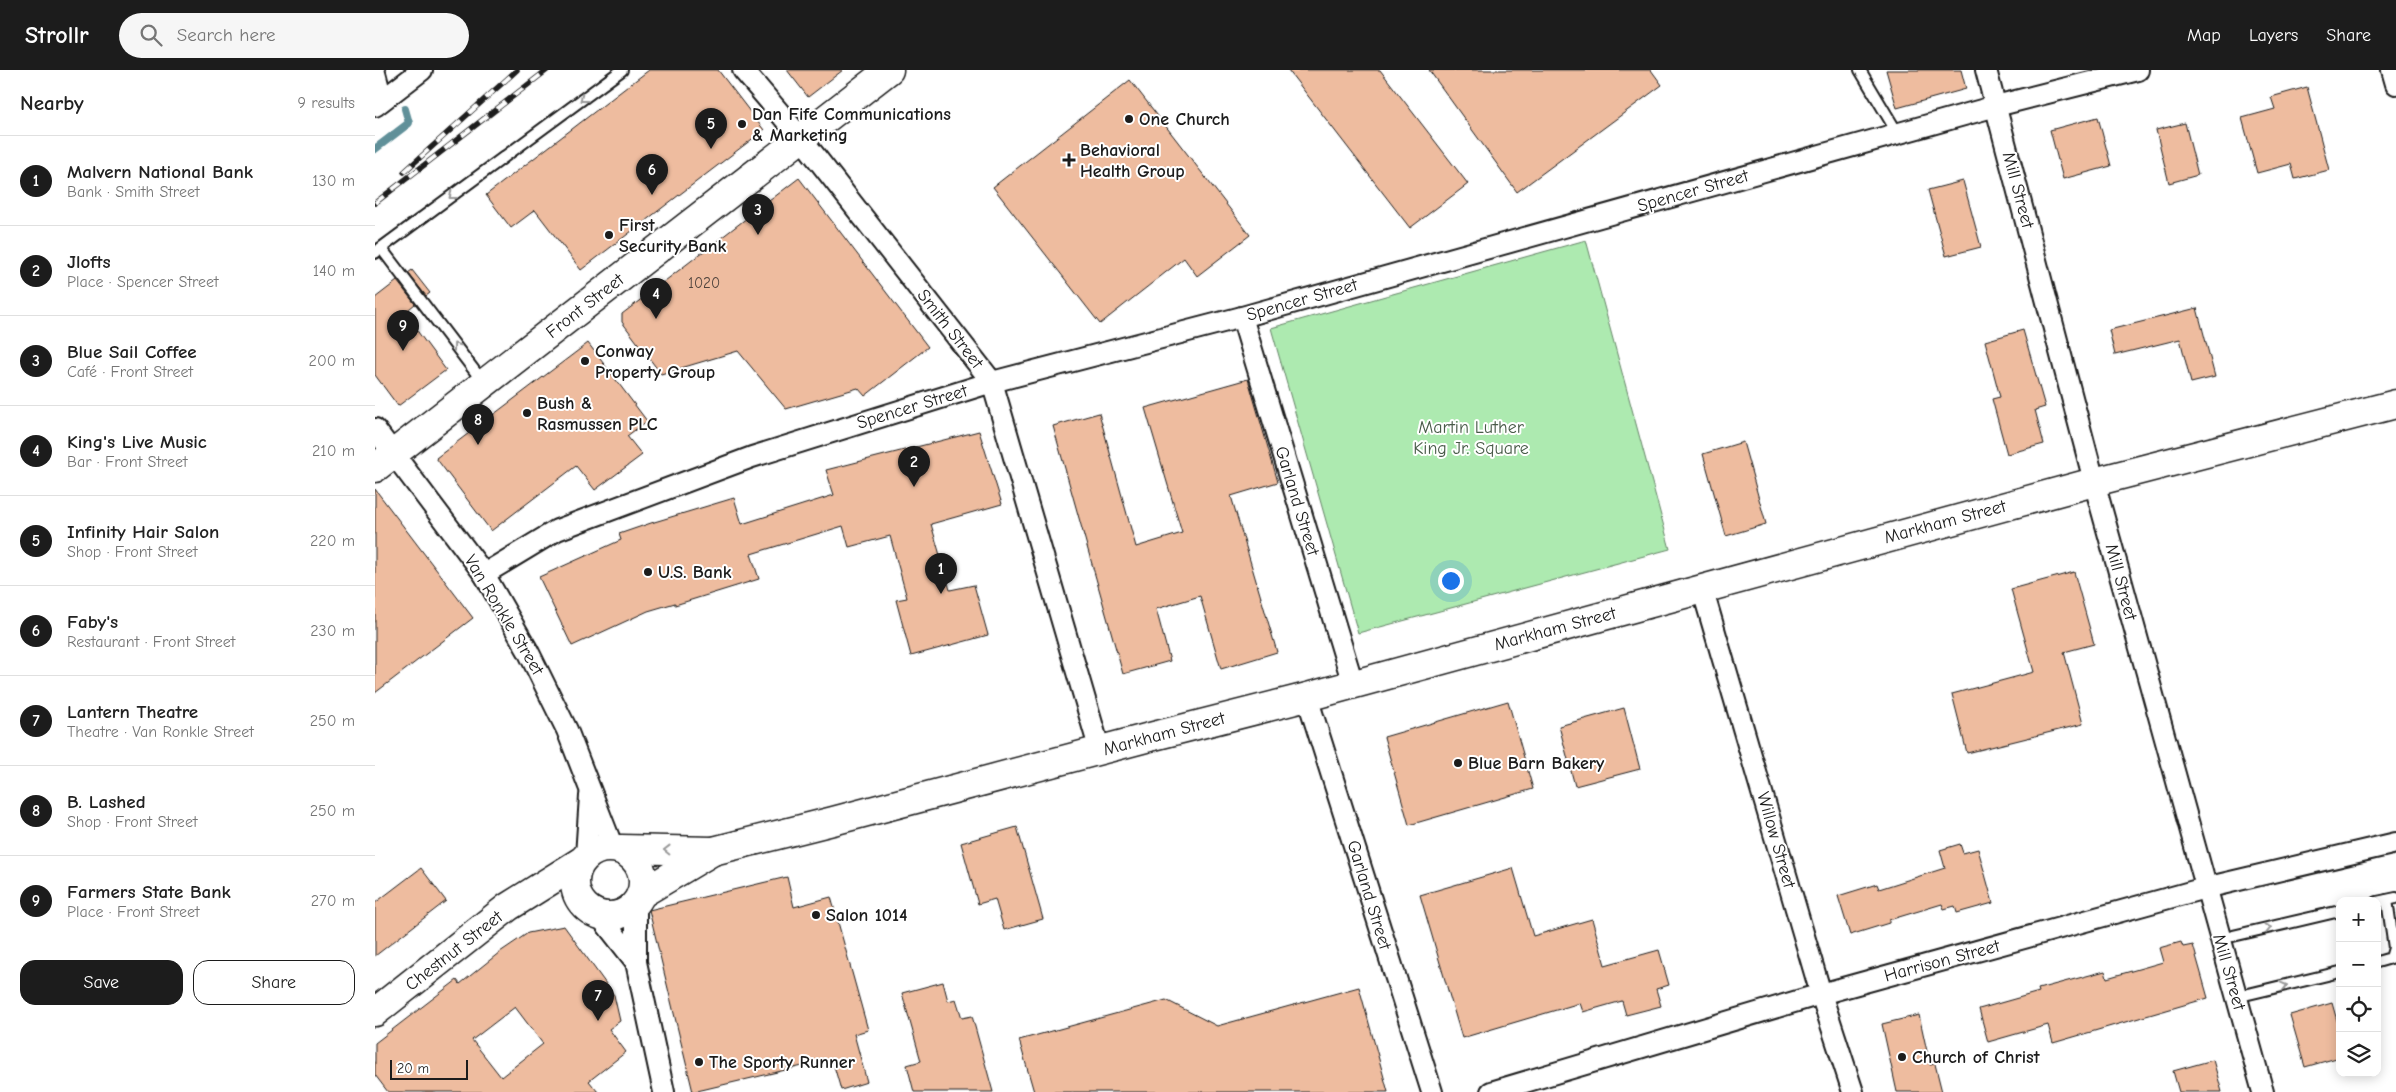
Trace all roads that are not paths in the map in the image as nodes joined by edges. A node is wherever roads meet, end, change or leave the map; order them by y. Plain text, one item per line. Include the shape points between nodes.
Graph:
1 (422, 70) edge
2 (622, 70) edge
3 (743, 70) edge
4 (889, 70) edge
5 (1860, 70) edge
6 (1986, 70) edge
7 (2138, 70) edge
8 (2392, 70) edge
9 (375, 73) edge
10 (2396, 84) edge
11 (379, 103) edge
12 (1996, 106) junction
13 (1898, 134) junction
14 (801, 138) junction
15 (378, 250) edge
16 (1241, 317) junction
17 (992, 382) junction
18 (486, 384) junction
19 (2396, 404) edge
20 (375, 429) edge
21 (385, 461) edge
22 (2094, 482) junction
23 (484, 574) junction
24 (1702, 588) junction
25 (1353, 684) junction
26 (1307, 697) junction
27 (1100, 751) junction
28 (591, 791) junction
29 (2396, 843) edge
30 (617, 848) junction
31 (713, 851) junction
32 (583, 859) junction
33 (2205, 888) junction
34 (534, 892) junction
35 (639, 898) junction
36 (2387, 900) edge
37 (593, 912) junction
38 (2336, 912) edge
39 (2220, 939) junction
40 (2381, 961) edge
41 (637, 962) junction
42 (2336, 973) edge
43 (1821, 994) junction
44 (2236, 997) junction
45 (375, 1012) edge
46 (664, 1092) edge
47 (1432, 1092) edge
48 (1491, 1092) edge
49 (1853, 1092) edge
50 (2263, 1092) edge

1 - 11 street
2 -> 15 lane
3 - 14 street, Smith Street
4 - 14 street, Front Street
5 - 13 lane
6 - 12 street, Mill Street
7 - 12 street, Spencer Street
8 - 10 street
9 - 11 street
12 - 13 street, Spencer Street
12 - 22 street, Mill Street
13 - 16 street, Spencer Street
14 - 17 street, Smith Street
14 - 18 street, Front Street
18 -> 15 lane
16 - 17 street, Spencer Street
16 - 25 street, Garland Street
17 - 23 street, Spencer Street via 752,456 557,530
17 - 27 street, Smith Street
18 - 21 street, Front Street
19 - 22 street, Markham Street
20 - 21 street, Van Ronkle Street
21 - 23 street, Van Ronkle Street
22 - 24 street, Markham Street
22 - 33 street, Mill Street
23 - 28 street, Van Ronkle Street via 536,667 567,730
24 - 25 street, Markham Street
24 - 43 street, Willow Street
25 - 26 street, Markham Street
26 - 27 street, Markham Street
26 - 47 street, Garland Street
27 - 31 street, Markham Street
28 - 30 street, Van Ronkle Street
28 - 32 street, Van Ronkle Street
29 - 33 street, Harrison Street
31 -> 30 street, Markham Street
30 - 32 street via 594,850
30 - 35 street via 638,863 643,883
31 - 35 street, Markham Street
32 - 34 street, Chestnut Street
32 - 37 street via 574,882 576,892
33 - 39 street, Mill Street
33 - 43 street, Harrison Street
34 - 37 street
34 - 45 street, Chestnut Street via 509,907
35 - 37 street via 619,915
35 - 41 street
36 - 40 lane via 2394,948 2391,958
37 - 41 street
39 -> 38 lane
39 - 44 street, Mill Street
41 - 46 street
44 -> 42 lane
43 - 48 street, Harrison Street
43 - 49 street, Willow Street
44 - 50 street, Mill Street

